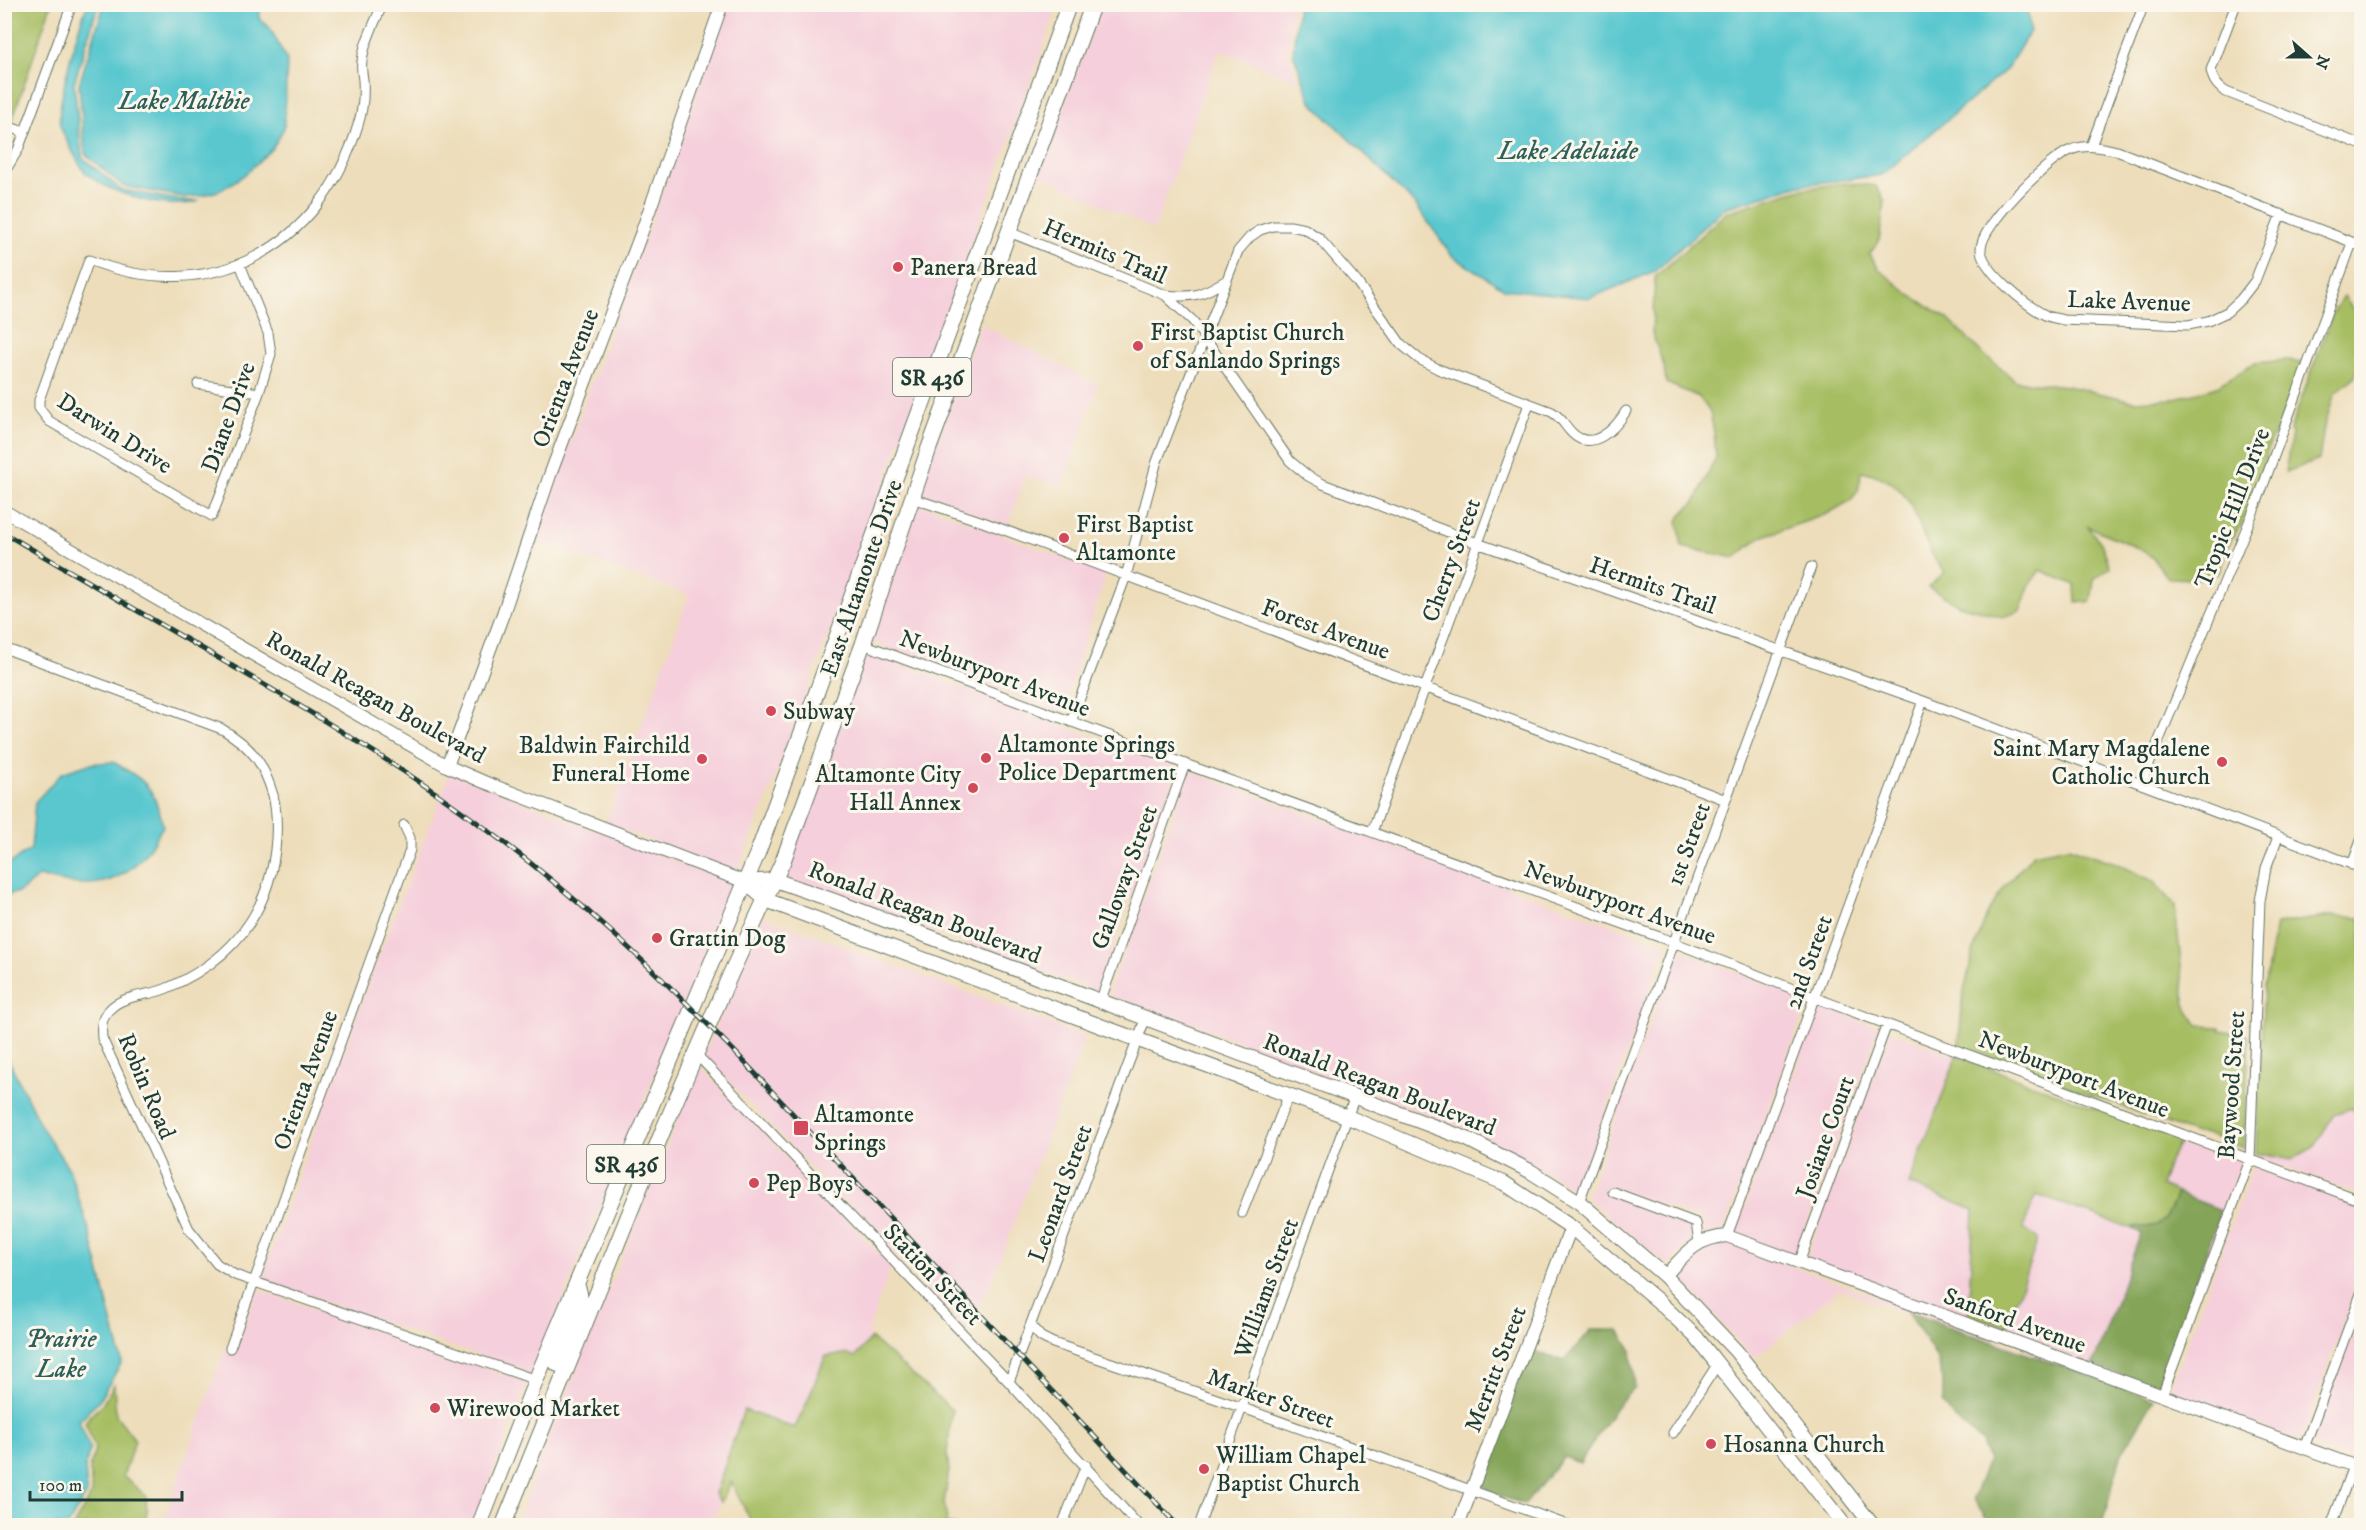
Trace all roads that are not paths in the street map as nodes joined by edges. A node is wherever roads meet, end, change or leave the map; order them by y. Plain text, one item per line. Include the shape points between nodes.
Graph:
1 (72, 4) edge
2 (722, 4) edge
3 (1069, 4) edge
4 (1093, 4) edge
5 (2144, 4) edge
6 (2236, 4) edge
7 (381, 5) edge
8 (1050, 56) junction
9 (1064, 82) junction
10 (4, 125) edge
11 (24, 132) junction
12 (2361, 145) edge
13 (2091, 146) junction
14 (4, 173) edge
15 (997, 200) junction
16 (2281, 214) junction
17 (989, 221) junction
18 (1009, 232) junction
19 (2357, 245) edge
20 (1000, 256) junction
21 (240, 264) junction
22 (1227, 280) junction
23 (1165, 295) junction
24 (1205, 339) junction
25 (198, 384) dead end
26 (259, 393) junction
27 (1529, 404) junction
28 (1626, 411) dead end
29 (919, 413) junction
30 (929, 448) junction
31 (912, 498) junction
32 (4, 511) edge
33 (212, 516) joint
34 (1477, 543) junction
35 (1811, 567) dead end
36 (1126, 576) junction
37 (846, 611) junction
38 (863, 644) junction
39 (1780, 650) junction
40 (5, 651) edge
41 (1426, 687) junction
42 (1923, 701) junction
43 (1071, 722) junction
44 (1185, 765) junction
45 (447, 766) junction
46 (2141, 784) junction
47 (1726, 800) junction
48 (404, 825) dead end
49 (1372, 832) junction
50 (2278, 837) junction
51 (2361, 838) edge
52 (2357, 866) edge
53 (775, 880) junction
54 (745, 882) junction
55 (766, 900) junction
56 (1673, 942) junction
57 (1816, 998) junction
58 (1100, 1002) junction
59 (1146, 1017) junction
60 (1887, 1024) junction
61 (1138, 1040) junction
62 (696, 1054) junction
63 (1289, 1094) junction
64 (1355, 1096) junction
65 (1348, 1116) junction
66 (637, 1136) junction
67 (2250, 1160) junction
68 (647, 1171) junction
69 (619, 1182) junction
70 (1613, 1192) dead end
71 (2361, 1201) edge
72 (1579, 1202) junction
73 (1242, 1213) dead end
74 (627, 1219) junction
75 (1571, 1227) junction
76 (1727, 1236) junction
77 (1699, 1243) junction
78 (1799, 1263) junction
79 (1665, 1276) junction
80 (254, 1283) junction
81 (577, 1286) junction
82 (2361, 1291) edge
83 (1031, 1326) junction
84 (230, 1348) dead end
85 (1718, 1365) junction
86 (536, 1380) junction
87 (1009, 1382) junction
88 (558, 1385) junction
89 (2162, 1396) junction
90 (1243, 1408) junction
91 (1673, 1433) dead end
92 (2304, 1448) junction
93 (528, 1463) junction
94 (1086, 1465) junction
95 (2357, 1468) edge
96 (1472, 1489) junction
97 (479, 1526) edge
98 (503, 1526) edge
99 (1062, 1526) edge
100 (1138, 1526) edge
101 (1200, 1526) edge
102 (1458, 1526) edge
103 (1570, 1526) edge
104 (1845, 1526) edge
105 (1873, 1526) edge
106 (2331, 1526) edge

1 - 11 street
2 - 45 street, Orienta Avenue
3 - 8 main road, East Altamonte Drive / SR 436
4 - 9 main road, East Altamonte Drive / SR 436
5 - 13 street
6 - 12 street via 2214,60 2213,79 2226,92
7 - 21 street via 361,62 363,104 359,124 342,166 297,227 281,241
8 - 9 main road via 1060,64
8 - 15 main road, East Altamonte Drive / SR 436
9 - 18 main road, East Altamonte Drive / SR 436
10 - 11 street
11 - 14 street
13 - 16 street, Lake Avenue via 2116,151
13 - 16 street, Lake Avenue via 2074,148 2044,167 1983,238 1981,250 1994,275 2047,316 2062,320 2187,325 2208,321 2228,312 2255,281
15 - 17 main road, East Altamonte Drive / SR 436
15 - 18 main road
16 - 19 street, Lake Avenue
17 - 20 main road via 999,240
17 - 29 main road, East Altamonte Drive / SR 436
18 - 20 main road, East Altamonte Drive / SR 436
18 - 23 street, Hermits Trail
19 - 46 street, Tropic Hill Drive
20 - 30 main road, East Altamonte Drive / SR 436
21 - 26 street, Diane Drive via 271,346 269,366
21 - 33 street, Darwin Drive via 209,274 159,276 135,275 89,260 39,400 39,408 49,421
22 - 23 street via 1189,297
22 - 24 street
22 - 27 street via 1238,251 1260,230 1273,226 1305,229 1327,247 1401,344 1419,359
23 - 24 street, Hermits Trail via 1193,321
24 - 34 street, Hermits Trail via 1290,460 1308,476
24 - 36 street via 1156,464
25 - 26 street
26 - 33 street, Diane Drive
27 - 28 street via 1562,418 1580,438 1593,440 1618,425
27 - 34 street, Cherry Street
29 - 30 main road via 928,430
29 - 37 main road, East Altamonte Drive / SR 436
30 - 31 main road, East Altamonte Drive / SR 436
31 - 36 street, Forest Avenue
31 - 38 main road, East Altamonte Drive / SR 436
32 - 45 street, Ronald Reagan Boulevard
34 - 39 street, Hermits Trail
34 - 41 street, Cherry Street
35 - 39 street, 1st Street
36 - 41 street, Forest Avenue
36 - 43 street
37 - 38 main road via 850,628
37 - 54 main road, East Altamonte Drive / SR 436
38 - 43 street, Newburyport Avenue
38 - 53 main road, East Altamonte Drive / SR 436
39 - 42 street, Hermits Trail
39 - 47 street, 1st Street
40 - 80 street, Robin Road via 222,729 255,755 267,774 277,834 272,872 262,901 244,932 194,976 110,1008 101,1026 102,1038 189,1229 218,1264
41 - 47 street, Forest Avenue
41 - 49 street, Cherry Street
42 - 46 street, Hermits Trail
42 - 57 street, 2nd Street
43 - 44 street, Newburyport Avenue
44 - 49 street, Newburyport Avenue
44 - 58 street, Galloway Street
45 - 54 street, Ronald Reagan Boulevard
46 - 50 street, Hermits Trail
47 - 56 street, 1st Street
48 - 80 street, Orienta Avenue via 410,850
49 - 56 street, Newburyport Avenue
50 - 52 street, Hermits Trail
50 - 67 street, Baywood Street via 2266,868 2260,901
51 - 52 street
53 - 54 main road, Ronald Reagan Boulevard
53 - 55 main road, East Altamonte Drive / SR 436
53 - 58 main road, Ronald Reagan Boulevard
54 - 55 main road, Ronald Reagan Boulevard
54 - 66 main road, East Altamonte Drive / SR 436
55 - 61 main road, Ronald Reagan Boulevard
55 - 62 main road, East Altamonte Drive / SR 436
56 - 57 street, Newburyport Avenue
56 - 72 street, 1st Street
57 - 60 street, Newburyport Avenue
57 - 76 street, 2nd Street
58 - 59 main road, Ronald Reagan Boulevard
59 - 61 street, Leonard Street
59 - 64 main road, Ronald Reagan Boulevard
60 - 67 street, Newburyport Avenue
60 - 78 street, Josiane Court
61 - 63 main road, Ronald Reagan Boulevard
61 - 83 street, Leonard Street
62 - 68 main road, East Altamonte Drive / SR 436
62 - 87 street, Station Street
63 - 65 main road, Ronald Reagan Boulevard
63 - 73 street
64 - 65 street, Williams Street
64 - 72 main road, Ronald Reagan Boulevard via 1467,1139
65 - 75 main road, Ronald Reagan Boulevard via 1504,1183
65 - 90 street, Williams Street
66 - 68 main road
66 - 69 main road, East Altamonte Drive / SR 436
67 - 71 street, Newburyport Avenue
67 - 89 street, Baywood Street
68 - 74 main road, East Altamonte Drive / SR 436
69 - 74 main road
69 - 81 main road, East Altamonte Drive / SR 436
70 - 77 street via 1696,1223
72 - 75 main road
72 - 79 main road, Ronald Reagan Boulevard
74 - 88 main road, East Altamonte Drive / SR 436
75 - 85 main road, Ronald Reagan Boulevard via 1658,1301 1696,1337
75 - 96 street, Merritt Street
76 - 77 street
76 - 78 street, Sanford Avenue
77 - 79 street
78 - 89 street, Sanford Avenue
79 - 105 main road, Ronald Reagan Boulevard via 1736,1351
80 - 84 street, Orienta Avenue
80 - 86 street, Robin Road
81 - 86 main road, East Altamonte Drive / SR 436
81 - 88 main road via 580,1305 558,1359
82 - 92 street
83 - 87 street, Leonard Street
83 - 90 street, Marker Street via 1053,1343
85 - 91 street
85 - 104 main road, Ronald Reagan Boulevard
86 - 93 main road via 541,1402 526,1451
86 - 97 main road, East Altamonte Drive / SR 436
87 - 94 street, Station Street
88 - 93 main road, East Altamonte Drive / SR 436
89 - 92 street, Sanford Avenue
90 - 96 street, Marker Street
90 - 101 street, Williams Street
92 - 95 street, Sanford Avenue
93 - 98 main road, East Altamonte Drive / SR 436
94 - 99 street
94 - 100 street, Station Street
95 - 106 street
96 - 102 street, Merritt Street
96 - 103 street, Marker Street

